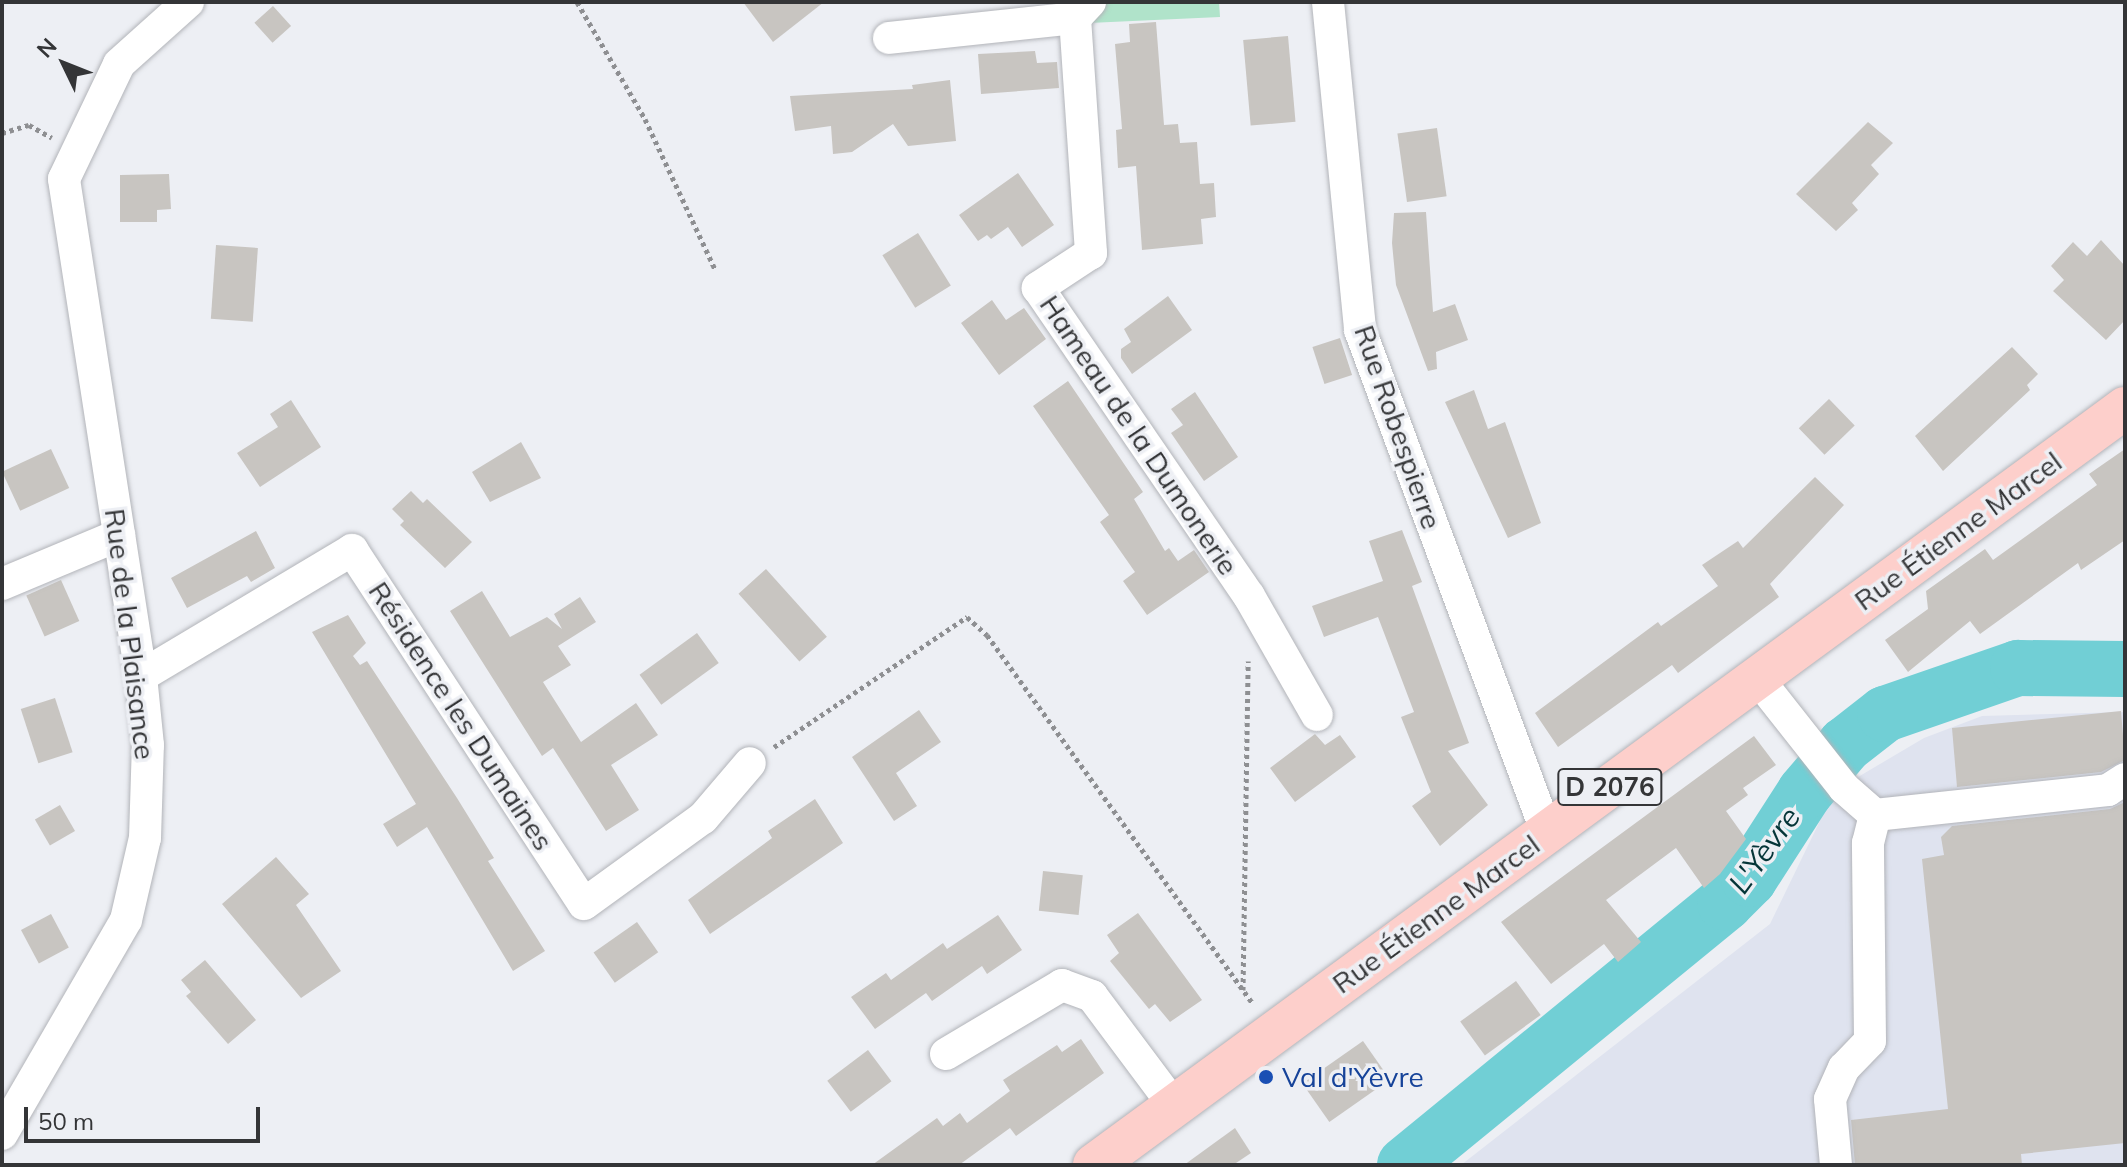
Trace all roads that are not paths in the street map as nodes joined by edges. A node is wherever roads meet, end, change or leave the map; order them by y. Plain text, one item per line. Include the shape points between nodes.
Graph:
1 (188, 2) edge
2 (1328, 2) edge
3 (1083, 10) edge
4 (889, 38) dead end
5 (2125, 408) edge
6 (119, 535) junction
7 (2, 584) edge
8 (141, 676) junction
9 (1758, 679) junction
10 (1317, 715) dead end
11 (750, 763) road end
12 (2125, 779) edge
13 (1875, 815) junction
14 (1547, 833) junction
15 (946, 1054) dead end
16 (1175, 1107) junction
17 (2, 1134) edge
18 (1094, 1165) edge
19 (1836, 1165) edge

1 - 6 street, Rue de la Plaisance via 119,64 64,179
2 - 14 street, Rue Robespierre via 1360,330
3 - 4 street, Hameau de la Dumonerie
3 - 10 street, Hameau de la Dumonerie via 1091,253 1038,288 1249,596
5 - 9 main road, Rue Étienne Marcel / D 2076
6 - 7 street
6 - 8 street, Rue de la Plaisance
8 - 11 street, Résidence les Dumaines via 352,550 584,904 703,818
8 - 17 street, Rue de la Plaisance via 148,745 145,838 126,920
9 - 13 street via 1844,788
9 - 14 main road, Rue Étienne Marcel / D 2076
12 - 13 street via 2108,790
13 - 19 street via 1868,843 1870,1041 1844,1068 1830,1099
14 - 16 main road, Rue Étienne Marcel / D 2076
15 - 16 street via 1062,985 1092,996
16 - 18 main road, Rue Étienne Marcel / D 2076

